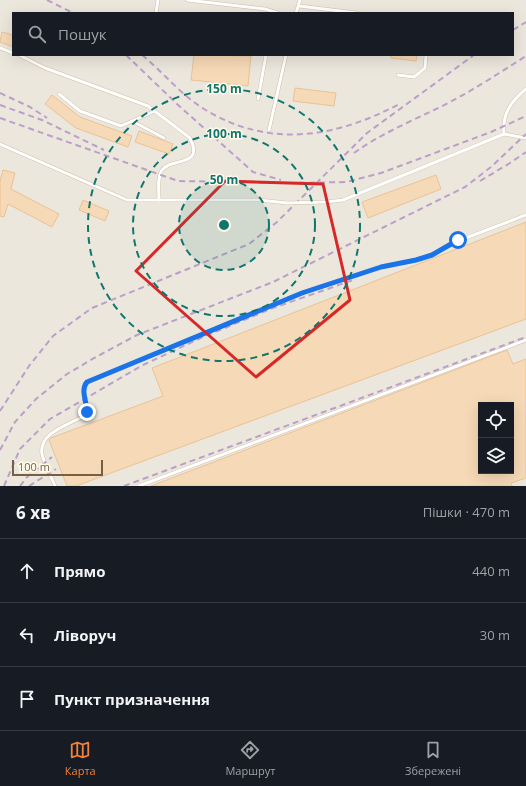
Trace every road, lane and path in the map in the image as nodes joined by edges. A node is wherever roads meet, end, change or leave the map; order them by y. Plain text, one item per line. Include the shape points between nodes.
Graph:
1 (158, 0) edge
2 (187, 0) edge
3 (300, 0) edge
4 (299, 6) junction
5 (313, 7) junction
6 (156, 12) edge
7 (274, 12) edge
8 (296, 12) edge
9 (312, 12) edge
10 (350, 12) edge
11 (0, 48) edge
12 (12, 53) edge
13 (21, 56) edge
14 (266, 56) edge
15 (286, 56) edge
16 (426, 56) edge
17 (398, 75) dead end
18 (526, 89) edge
19 (59, 94) dead end
20 (258, 99) dead end
21 (154, 111) junction
22 (132, 121) junction
23 (269, 130) dead end
24 (504, 134) junction
25 (164, 138) dead end
26 (526, 138) edge
27 (0, 144) edge
28 (159, 200) junction
29 (526, 215) edge
30 (526, 340) edge
31 (55, 486) edge
32 (139, 486) edge

1 - 6 lane
2 - 7 lane
3 - 4 lane
4 - 5 lane
4 - 8 lane
5 - 9 lane
5 - 10 lane
11 - 12 lane
13 - 21 lane via 44,68 148,106
14 - 20 lane
15 - 23 lane
16 - 17 lane via 424,68 414,77
18 - 24 lane via 510,104 505,115
19 - 22 lane via 80,111 121,126
21 - 22 lane
21 - 28 lane via 190,138 194,145 189,160 166,166 162,170
22 - 25 lane
24 - 26 lane
24 - 28 lane, bridge via 343,200 287,203 259,200
27 - 28 lane via 127,200
29 - 31 lane via 458,240 432,255 381,267 302,293 87,382 83,390 87,412 48,436 42,445 42,454
30 - 32 lane

